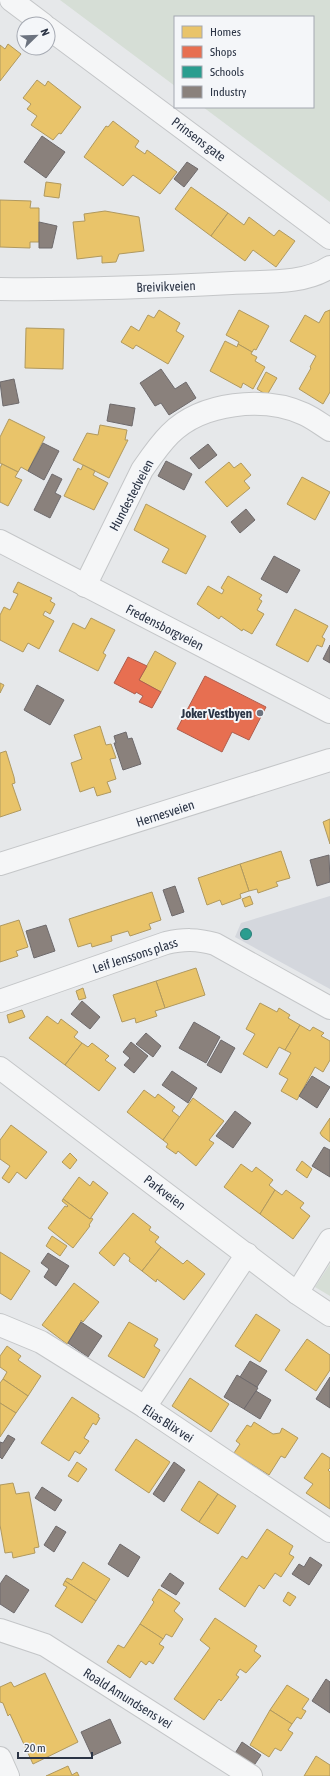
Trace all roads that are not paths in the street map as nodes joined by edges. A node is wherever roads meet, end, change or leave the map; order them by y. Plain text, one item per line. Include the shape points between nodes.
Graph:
1 (11, 0) edge
2 (32, 16) edge
3 (56, 34) edge
4 (330, 238) edge
5 (330, 267) edge
6 (0, 289) edge
7 (330, 430) edge
8 (0, 541) edge
9 (85, 586) junction
10 (330, 712) edge
11 (330, 760) edge
12 (0, 864) edge
13 (0, 1001) edge
14 (330, 1008) edge
15 (0, 1068) edge
16 (330, 1240) edge
17 (247, 1254) junction
18 (297, 1293) junction
19 (330, 1315) edge
20 (0, 1325) edge
21 (145, 1407) junction
22 (330, 1530) edge
23 (0, 1630) edge
24 (0, 1758) edge
25 (8, 1776) edge
26 (251, 1776) edge

1 - 2 street
3 - 4 street, Prinsens gate
5 - 6 street, Breivikveien via 302,278 48,290
7 - 9 street, Hundestedveien via 304,414 275,406 244,405 215,409 188,420 171,433 142,470
8 - 9 street, Fredensborgveien
9 - 10 street, Fredensborgveien
11 - 12 street, Hernesveien
13 - 14 street, Leif Jenssons plass via 166,943 185,939 201,940 229,951
15 - 17 street, Parkveien
16 - 18 street
17 - 18 street, Parkveien
17 - 21 street
18 - 19 street, Parkveien
20 - 21 street, Elias Blix vei via 41,1342
21 - 22 street, Elias Blix vei
23 - 26 street, Roald Amundsens vei via 44,1645
24 - 25 street

